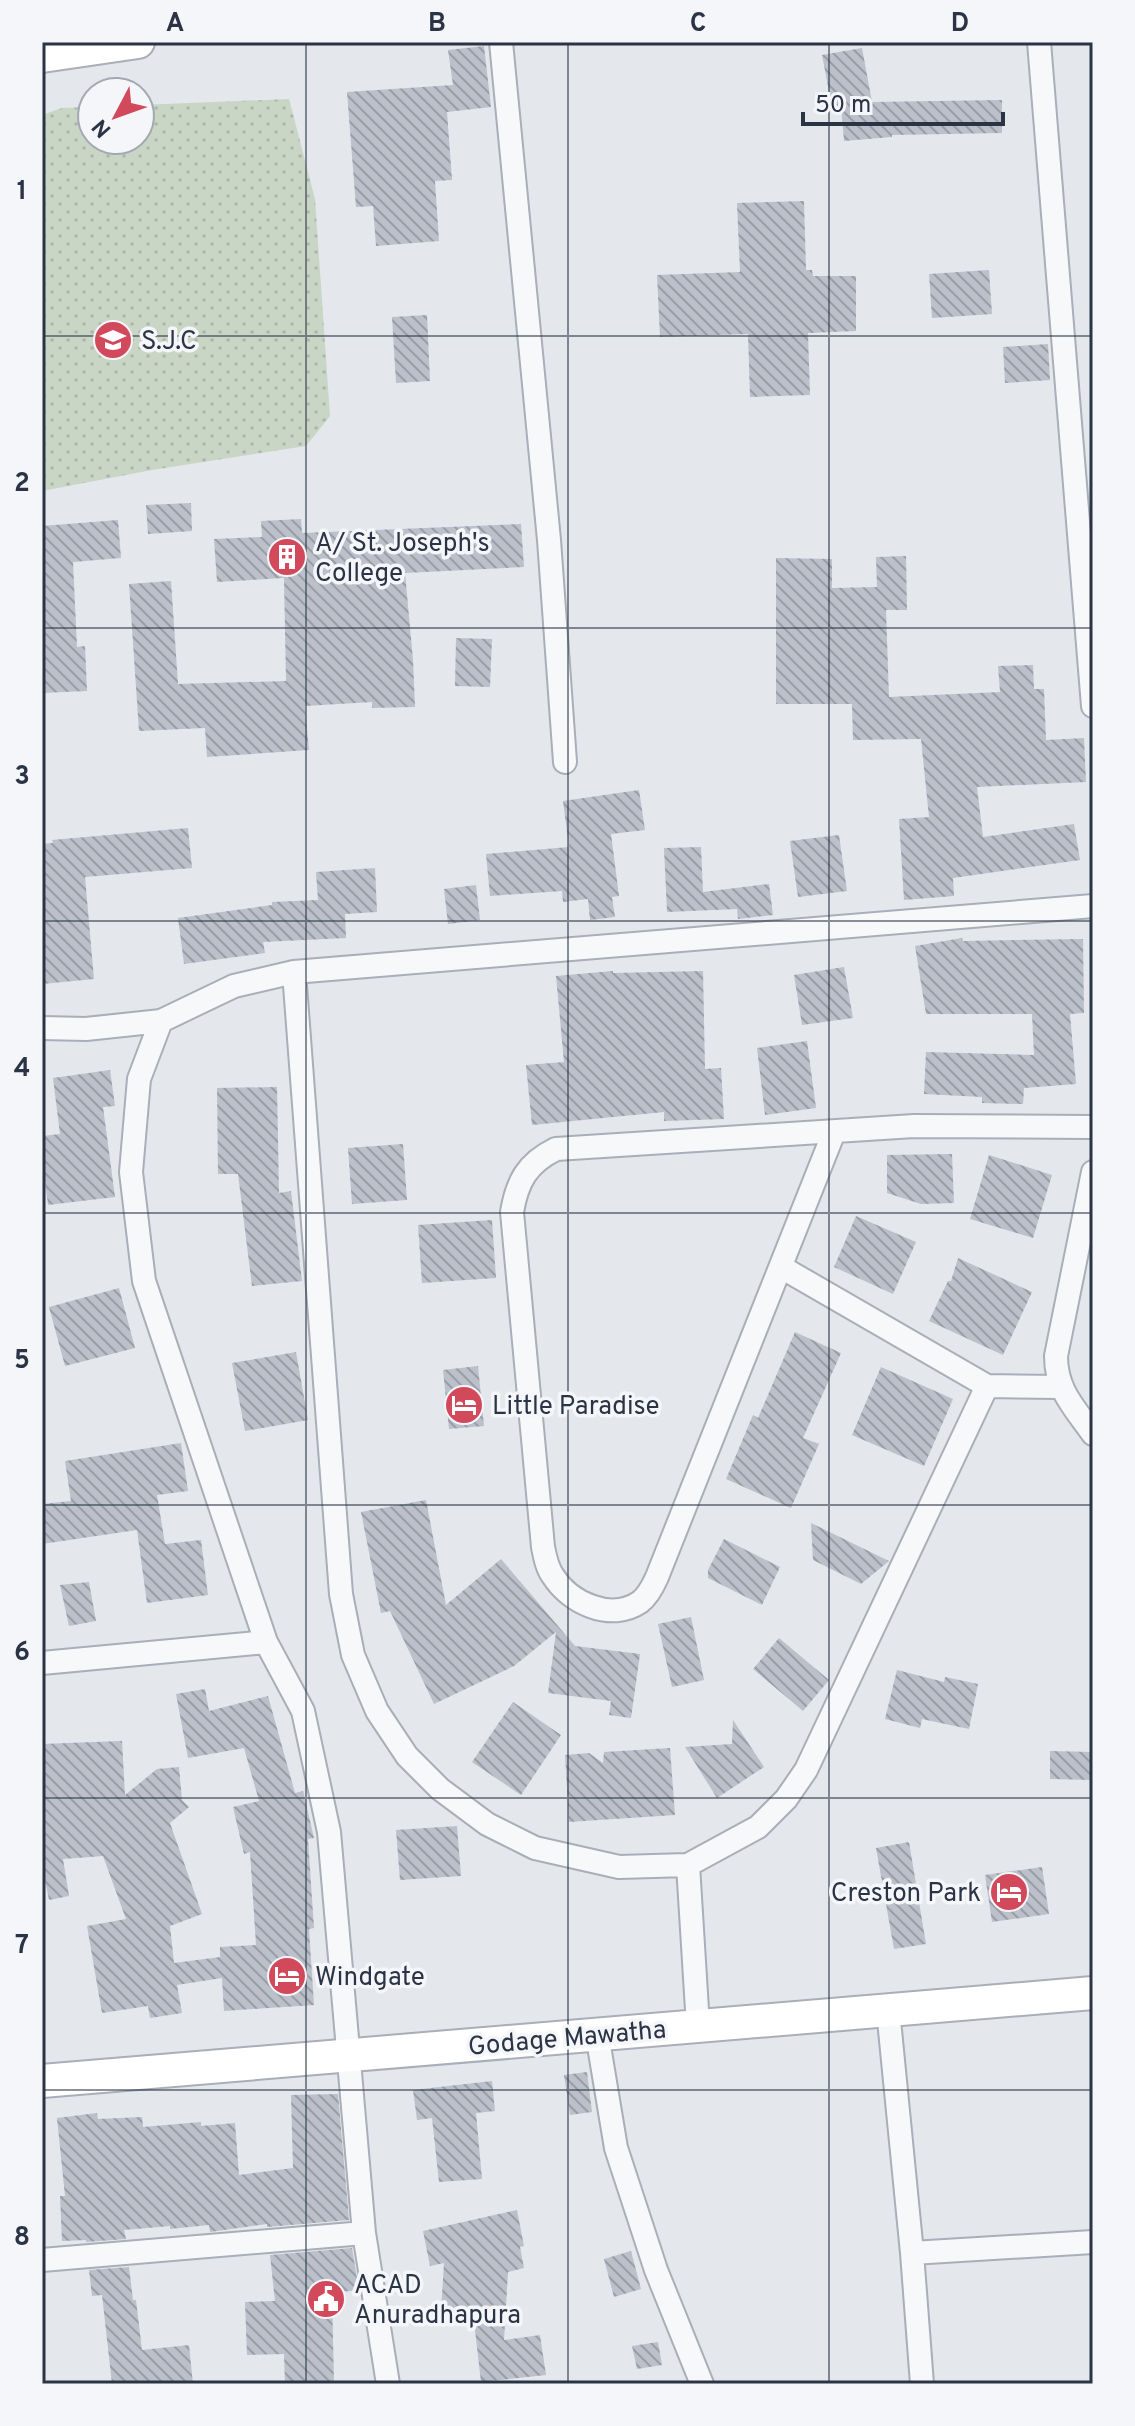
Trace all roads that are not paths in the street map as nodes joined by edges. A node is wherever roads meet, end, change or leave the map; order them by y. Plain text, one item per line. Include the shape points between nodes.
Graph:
1 (138, 42) edge
2 (501, 42) edge
3 (1039, 42) edge
4 (42, 56) edge
5 (1093, 706) edge
6 (565, 762) dead end
7 (1093, 906) edge
8 (294, 972) junction
9 (161, 1021) junction
10 (42, 1028) edge
11 (1093, 1127) edge
12 (834, 1132) junction
13 (1093, 1172) edge
14 (781, 1267) junction
15 (987, 1386) junction
16 (1060, 1387) junction
17 (1090, 1423) edge
18 (266, 1642) junction
19 (42, 1663) edge
20 (688, 1865) junction
21 (1093, 1993) edge
22 (888, 2010) junction
23 (698, 2026) junction
24 (597, 2034) junction
25 (348, 2055) junction
26 (42, 2081) edge
27 (364, 2233) junction
28 (1093, 2242) edge
29 (912, 2253) junction
30 (42, 2260) edge
31 (388, 2384) edge
32 (702, 2384) edge
33 (922, 2384) edge

1 - 4 street
2 - 6 street
3 - 5 street
7 - 8 street
8 - 9 street via 234,986
8 - 20 street via 341,1594 353,1655 377,1711 407,1756 440,1789 487,1824 535,1848 619,1867
9 - 10 street
9 - 18 street via 139,1079 131,1172 144,1281
11 - 12 street via 914,1126
12 - 14 street
12 - 14 street via 556,1149 521,1179 512,1212 543,1547 553,1576 581,1602 617,1610 641,1601 649,1591
13 - 16 street via 1056,1356
14 - 15 street
15 - 16 street
15 - 20 street via 806,1770 758,1827
16 - 17 street
18 - 19 street
18 - 25 street via 303,1711 329,1832
20 - 23 street
21 - 22 street, Godage Mawatha
22 - 23 street, Godage Mawatha
22 - 29 street
23 - 24 street, Godage Mawatha
24 - 25 street, Godage Mawatha
24 - 32 street via 616,2148 656,2270
25 - 26 street, Godage Mawatha
25 - 27 street
27 - 30 street
27 - 31 street
28 - 29 street
29 - 33 street

